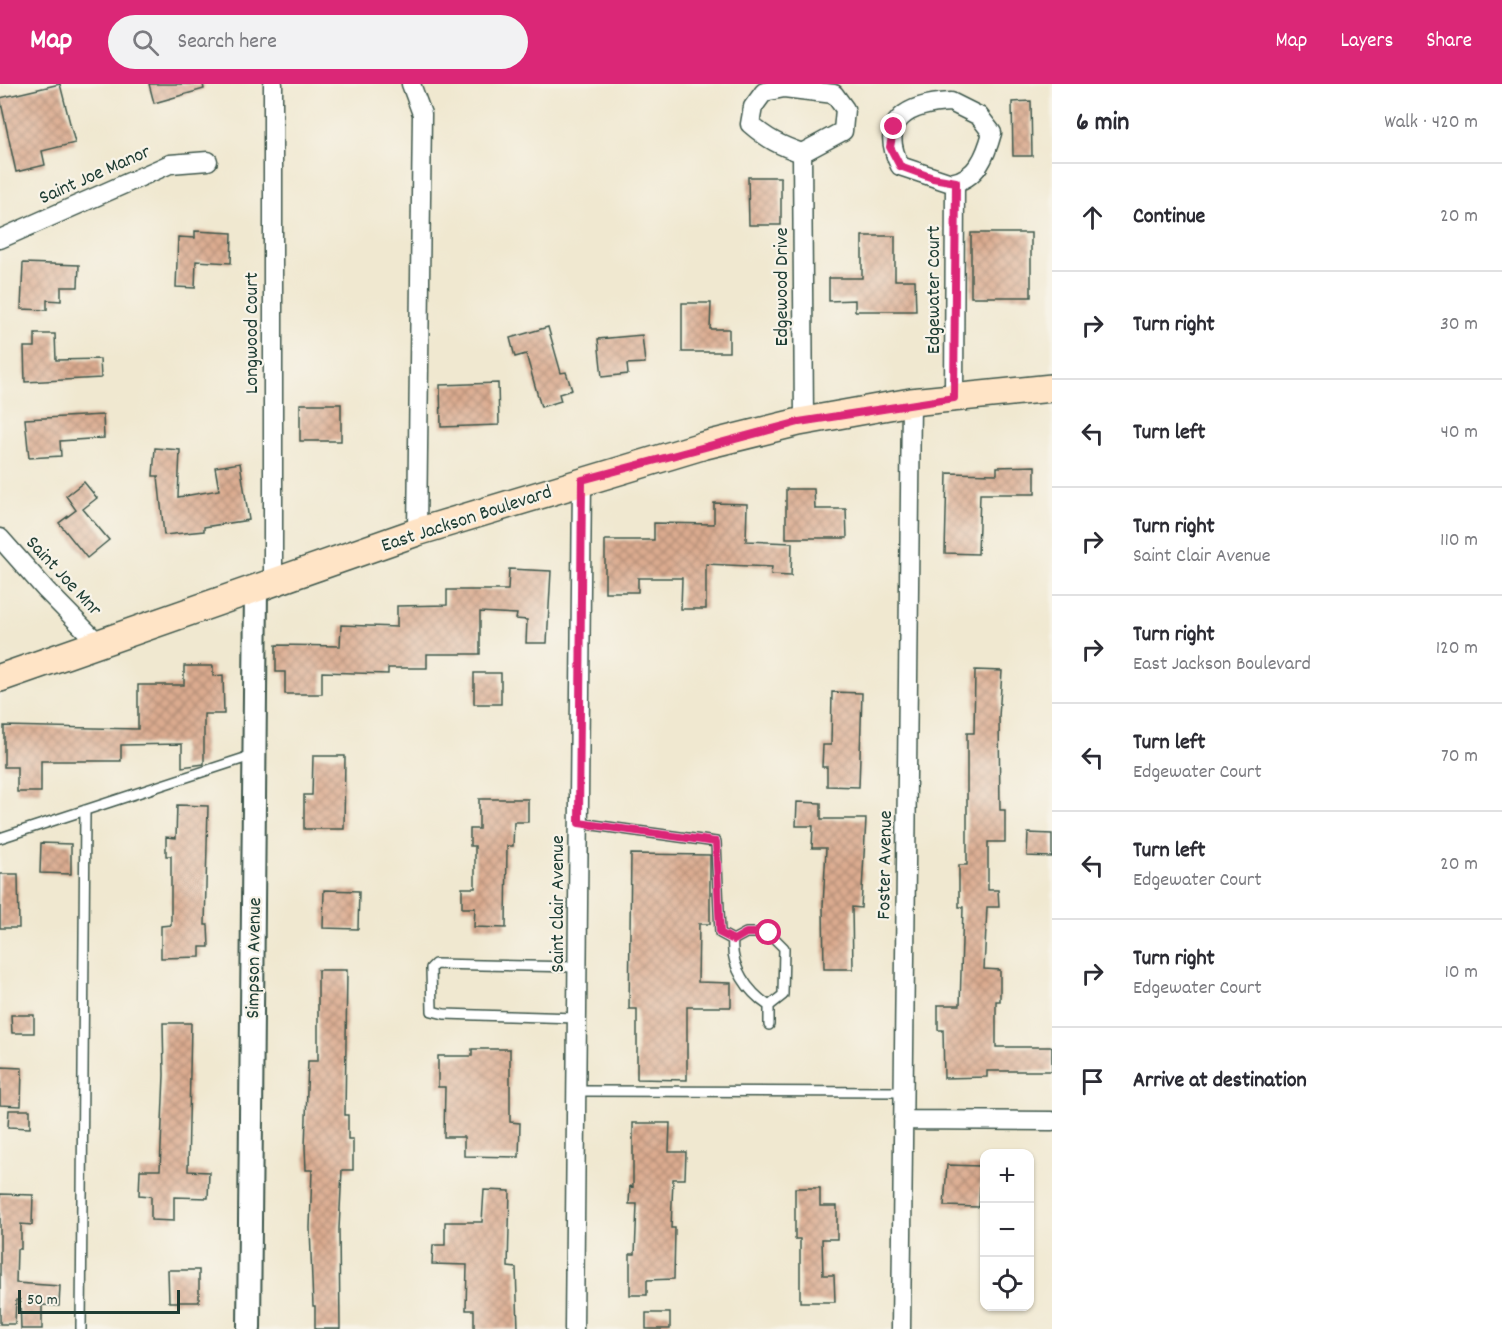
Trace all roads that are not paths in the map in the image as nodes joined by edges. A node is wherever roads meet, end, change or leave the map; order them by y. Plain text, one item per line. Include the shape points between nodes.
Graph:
1 (273, 84) edge
2 (411, 84) edge
3 (802, 153) junction
4 (208, 161) dead end
5 (956, 182) junction
6 (0, 239) edge
7 (1052, 388) edge
8 (954, 398) junction
9 (911, 402) junction
10 (804, 421) junction
11 (582, 480) junction
12 (417, 532) junction
13 (0, 538) edge
14 (264, 585) junction
15 (98, 643) junction
16 (0, 678) edge
17 (254, 755) junction
18 (85, 810) junction
19 (579, 823) junction
20 (0, 838) edge
21 (734, 940) junction
22 (578, 967) junction
23 (769, 1006) junction
24 (577, 1018) junction
25 (769, 1025) dead end
26 (577, 1091) junction
27 (903, 1092) junction
28 (903, 1120) junction
29 (1052, 1121) edge
30 (81, 1329) edge
31 (249, 1329) edge
32 (574, 1329) edge
33 (901, 1329) edge

1 - 14 street, Longwood Court
2 - 12 street via 422,114
3 - 3 street via 843,131 844,109 834,94 784,88 764,92 753,107 750,124 777,145
3 - 10 street, Edgewood Drive
4 - 6 street, Saint Joe Manor via 170,164
5 - 5 street via 974,173 986,156 993,133 978,116 951,102 924,104 910,110 894,127 890,147 900,166
5 - 8 street, Edgewater Court
7 - 8 main road, East Jackson Boulevard
8 - 9 main road, East Jackson Boulevard
9 - 10 main road, East Jackson Boulevard
9 - 27 street, Foster Avenue
10 - 11 main road, East Jackson Boulevard
11 - 12 main road, East Jackson Boulevard
11 - 19 street, Saint Clair Avenue
12 - 14 main road, East Jackson Boulevard
13 - 15 street, Saint Joe Mnr
14 - 15 main road, East Jackson Boulevard
14 - 17 street, Simpson Avenue
15 - 16 main road, East Jackson Boulevard
17 - 18 lane
17 - 31 street, Simpson Avenue
18 - 20 lane
18 - 30 lane
19 - 21 lane via 716,842 720,933
19 - 22 street, Saint Clair Avenue
21 - 23 lane via 732,954 751,993
21 - 23 lane via 746,933 769,933 783,948 783,995
22 - 24 street, Saint Clair Avenue
22 - 24 lane via 435,964 431,968 432,1011
23 - 25 lane
24 - 26 street, Saint Clair Avenue
26 - 27 lane
26 - 32 street, Saint Clair Avenue
27 - 28 street, Foster Avenue
28 - 29 street
28 - 33 street, Foster Avenue

